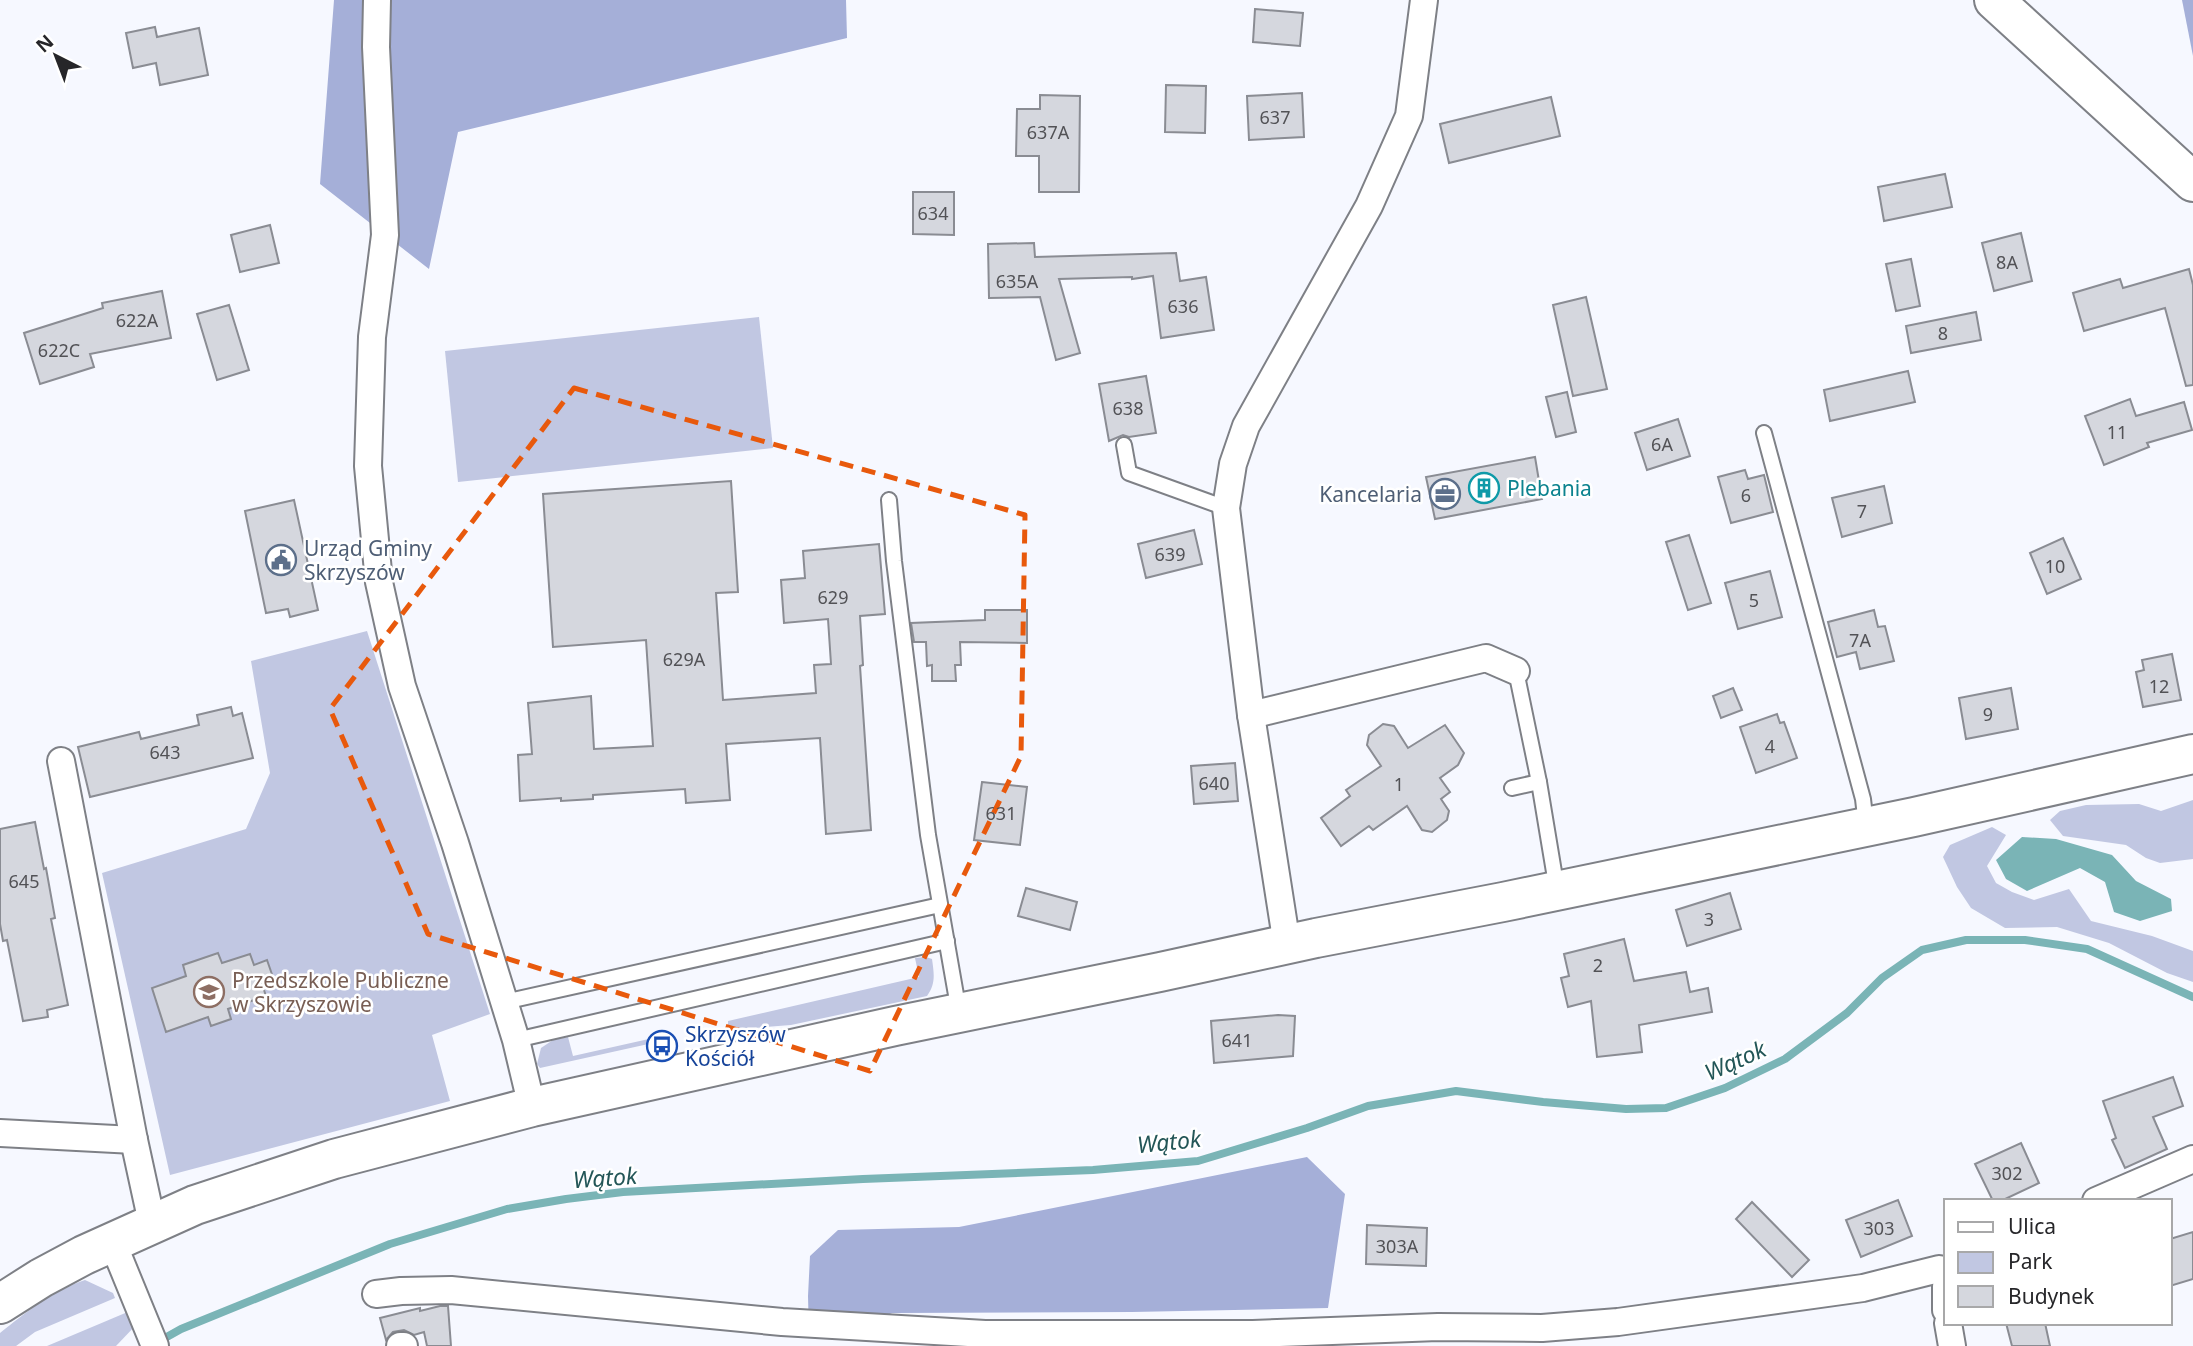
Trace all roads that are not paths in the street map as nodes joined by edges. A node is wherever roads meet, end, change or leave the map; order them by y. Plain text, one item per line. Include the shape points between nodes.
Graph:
1 (377, 0) edge
2 (1424, 0) edge
3 (1994, 0) edge
4 (2193, 182) edge
5 (1764, 433) dead end
6 (1124, 445) dead end
7 (889, 500) dead end
8 (1226, 508) junction
9 (1516, 671) joint
10 (1251, 715) junction
11 (2193, 754) edge
12 (61, 761) dead end
13 (1539, 782) junction
14 (1512, 788) dead end
15 (1866, 827) junction
16 (1557, 891) junction
17 (940, 905) junction
18 (947, 942) junction
19 (1287, 945) junction
20 (504, 1002) junction
21 (960, 1013) junction
22 (516, 1040) junction
23 (532, 1107) junction
24 (0, 1133) edge
25 (134, 1140) junction
26 (2193, 1160) edge
27 (2101, 1199) edge
28 (155, 1222) junction
29 (112, 1241) junction
30 (1944, 1270) edge
31 (376, 1294) dead end
32 (0, 1304) edge
33 (1948, 1325) edge
34 (156, 1346) edge
35 (1952, 1346) edge

1 - 20 street via 384,235 372,337 368,466 379,582 402,686
2 - 8 street via 1409,116 1369,205 1246,426 1233,464
3 - 4 street
5 - 15 lane via 1863,799
6 - 8 lane via 1129,473
7 - 17 lane
8 - 10 street
9 - 10 street via 1486,658
9 - 13 lane
10 - 19 street
11 - 15 street
12 - 25 street
13 - 14 lane
13 - 16 lane
15 - 16 street
16 - 19 street
17 - 18 lane
17 - 20 lane
18 - 21 lane
18 - 22 lane
19 - 21 street
20 - 22 street
21 - 23 street
22 - 23 street
23 - 28 street via 279,1175
24 - 25 street
25 - 28 street
26 - 27 street
28 - 29 street
29 - 32 street
29 - 34 street
30 - 31 street via 1863,1288 1618,1322 1253,1334 985,1334 782,1322 452,1290
33 - 35 street

